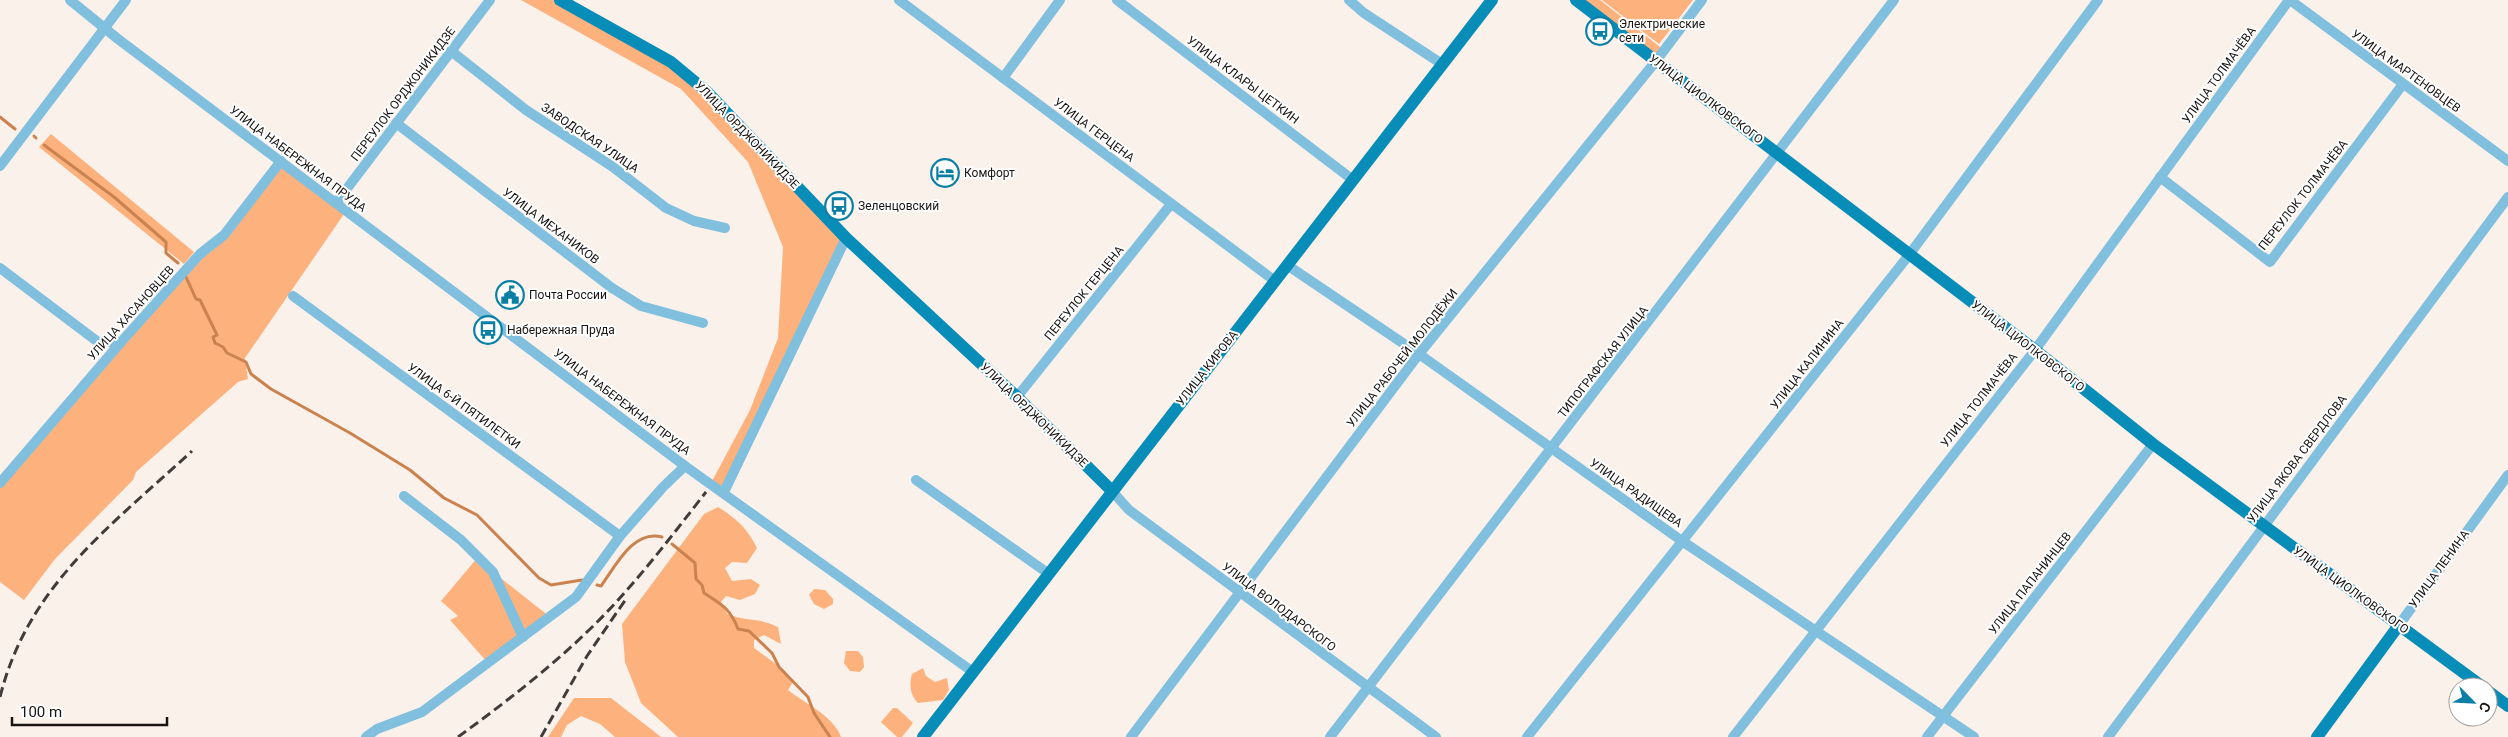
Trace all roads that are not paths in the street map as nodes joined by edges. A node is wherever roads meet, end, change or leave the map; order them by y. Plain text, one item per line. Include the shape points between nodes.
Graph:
1 (70, 0) edge
2 (126, 0) edge
3 (490, 0) edge
4 (560, 0) edge
5 (899, 0) edge
6 (1060, 0) edge
7 (1117, 0) edge
8 (1349, 0) edge
9 (1492, 0) edge
10 (1576, 0) edge
11 (1702, 0) edge
12 (1894, 0) edge
13 (2098, 0) edge
14 (2290, 0) edge
15 (575, 4) edge
16 (104, 28) junction
17 (451, 51) junction
18 (1656, 61) junction
19 (1442, 64) junction
20 (1004, 78) junction
21 (2403, 84) junction
22 (396, 123) junction
23 (1778, 154) junction
24 (281, 161) junction
25 (2508, 161) edge
26 (0, 166) edge
27 (2160, 177) junction
28 (1353, 180) junction
29 (2508, 197) edge
30 (336, 203) junction
31 (1171, 204) junction
32 (725, 228) dead end
33 (846, 238) junction
34 (1909, 255) junction
35 (1287, 265) junction
36 (0, 268) edge
37 (1275, 281) junction
38 (293, 296) dead end
39 (703, 323) dead end
40 (121, 342) junction
41 (2035, 350) junction
42 (1419, 354) junction
43 (1017, 397) junction
44 (2153, 444) junction
45 (1551, 449) junction
46 (685, 466) junction
47 (2508, 475) edge
48 (916, 480) dead end
49 (0, 483) edge
50 (1112, 491) junction
51 (724, 492) junction
52 (404, 496) dead end
53 (2263, 525) junction
54 (620, 536) junction
55 (1682, 541) junction
56 (1049, 574) junction
57 (1238, 592) junction
58 (2399, 625) junction
59 (1816, 630) junction
60 (523, 637) junction
61 (973, 672) junction
62 (2469, 677) edge
63 (1367, 688) junction
64 (1943, 715) junction
65 (366, 737) edge
66 (923, 737) edge
67 (1131, 737) edge
68 (1330, 737) edge
69 (1436, 737) edge
70 (1527, 737) edge
71 (1733, 737) edge
72 (1927, 737) edge
73 (1974, 737) edge
74 (2108, 737) edge
75 (2317, 737) edge

1 - 16 street, УЛИЦА НАБЕРЕЖНАЯ ПРУДА
2 - 16 street
3 - 17 street, ПЕРЕУЛОК ОРДЖОНИКИДЗЕ
4 - 15 main road, УЛИЦА ОРДЖОНИКИДЗЕ
5 - 20 street, УЛИЦА ГЕРЦЕНА
6 - 20 street
7 - 28 street, УЛИЦА КЛАРЫ ЦЕТКИН
8 - 19 street
9 - 19 main road, УЛИЦА КИРОВА
10 - 18 main road, УЛИЦА ЦИОЛКОВСКОГО
11 - 18 street, УЛИЦА РАБОЧЕЙ МОЛОДЁЖИ
12 - 23 street, ТИПОГРАФСКАЯ УЛИЦА
13 - 34 street, УЛИЦА КАЛИНИНА
14 - 21 street, УЛИЦА МАРТЕНОВЦЕВ
14 - 27 street, УЛИЦА ТОЛМАЧЁВА
15 - 33 main road, УЛИЦА ОРДЖОНИКИДЗЕ via 671,62 706,91
16 - 24 street, УЛИЦА НАБЕРЕЖНАЯ ПРУДА
16 - 26 street
17 - 22 street, ПЕРЕУЛОК ОРДЖОНИКИДЗЕ
17 - 32 street, ЗАВОДСКАЯ УЛИЦА via 526,110 613,167 666,208
18 - 23 main road, УЛИЦА ЦИОЛКОВСКОГО
18 - 42 street, УЛИЦА РАБОЧЕЙ МОЛОДЁЖИ
19 - 28 main road, УЛИЦА КИРОВА
20 - 31 street, УЛИЦА ГЕРЦЕНА
21 - 25 street, УЛИЦА МАРТЕНОВЦЕВ
21 - 27 street, ПЕРЕУЛОК ТОЛМАЧЁВА via 2270,262
22 - 30 street, ПЕРЕУЛОК ОРДЖОНИКИДЗЕ
22 - 39 street, УЛИЦА МЕХАНИКОВ via 619,292 641,306
23 - 34 main road, УЛИЦА ЦИОЛКОВСКОГО
23 - 45 street, ТИПОГРАФСКАЯ УЛИЦА
24 - 30 street, УЛИЦА НАБЕРЕЖНАЯ ПРУДА
24 - 40 street, УЛИЦА ХАСАНОВЦЕВ via 224,235 200,254
27 - 41 street, УЛИЦА ТОЛМАЧЁВА
28 - 35 main road, УЛИЦА КИРОВА
29 - 53 street, УЛИЦА ЯКОВА СВЕРДЛОВА
30 - 46 street, УЛИЦА НАБЕРЕЖНАЯ ПРУДА
31 - 37 street, УЛИЦА ГЕРЦЕНА
31 - 43 street, ПЕРЕУЛОК ГЕРЦЕНА
33 - 43 main road, УЛИЦА ОРДЖОНИКИДЗЕ
33 - 51 street
34 - 41 main road, УЛИЦА ЦИОЛКОВСКОГО
34 - 55 street, УЛИЦА КАЛИНИНА
35 - 37 main road, УЛИЦА КИРОВА
35 - 42 street, УЛИЦА РАДИЩЕВА
36 - 40 street via 98,342
37 - 50 main road, УЛИЦА КИРОВА
38 - 54 street, УЛИЦА 6-Й ПЯТИЛЕТКИ
40 - 49 street, УЛИЦА ХАСАНОВЦЕВ
41 - 44 main road, УЛИЦА ЦИОЛКОВСКОГО
41 - 59 street, УЛИЦА ТОЛМАЧЁВА
42 - 45 street, УЛИЦА РАДИЩЕВА
42 - 57 street, УЛИЦА РАБОЧЕЙ МОЛОДЁЖИ
43 - 50 main road, УЛИЦА ОРДЖОНИКИДЗЕ
44 - 53 main road, УЛИЦА ЦИОЛКОВСКОГО
44 - 64 street, УЛИЦА ПАПАНИНЦЕВ
45 - 55 street, УЛИЦА РАДИЩЕВА
45 - 63 street, ТИПОГРАФСКАЯ УЛИЦА
46 - 51 street, УЛИЦА НАБЕРЕЖНАЯ ПРУДА
46 - 54 street via 662,487
47 - 58 street, УЛИЦА ЛЕНИНА
48 - 56 street
50 - 56 main road, УЛИЦА КИРОВА
50 - 57 street, УЛИЦА ВОЛОДАРСКОГО via 1129,510
51 - 61 street, УЛИЦА НАБЕРЕЖНАЯ ПРУДА
52 - 60 street via 461,540 493,572
53 - 58 main road, УЛИЦА ЦИОЛКОВСКОГО
53 - 74 street, УЛИЦА ЯКОВА СВЕРДЛОВА
54 - 60 street via 576,597
55 - 59 street, УЛИЦА РАДИЩЕВА
55 - 70 street, УЛИЦА КАЛИНИНА
56 - 61 main road, УЛИЦА КИРОВА
57 - 63 street, УЛИЦА ВОЛОДАРСКОГО
57 - 67 street, УЛИЦА РАБОЧЕЙ МОЛОДЁЖИ
58 - 62 main road, УЛИЦА ЦИОЛКОВСКОГО
58 - 75 main road, УЛИЦА ЛЕНИНА
59 - 64 street, УЛИЦА РАДИЩЕВА
59 - 71 street, УЛИЦА ТОЛМАЧЁВА
60 - 65 street via 422,712 377,729
61 - 66 main road, УЛИЦА КИРОВА
63 - 68 street, ТИПОГРАФСКАЯ УЛИЦА
63 - 69 street, УЛИЦА ВОЛОДАРСКОГО
64 - 72 street, УЛИЦА ПАПАНИНЦЕВ
64 - 73 street, УЛИЦА РАДИЩЕВА

